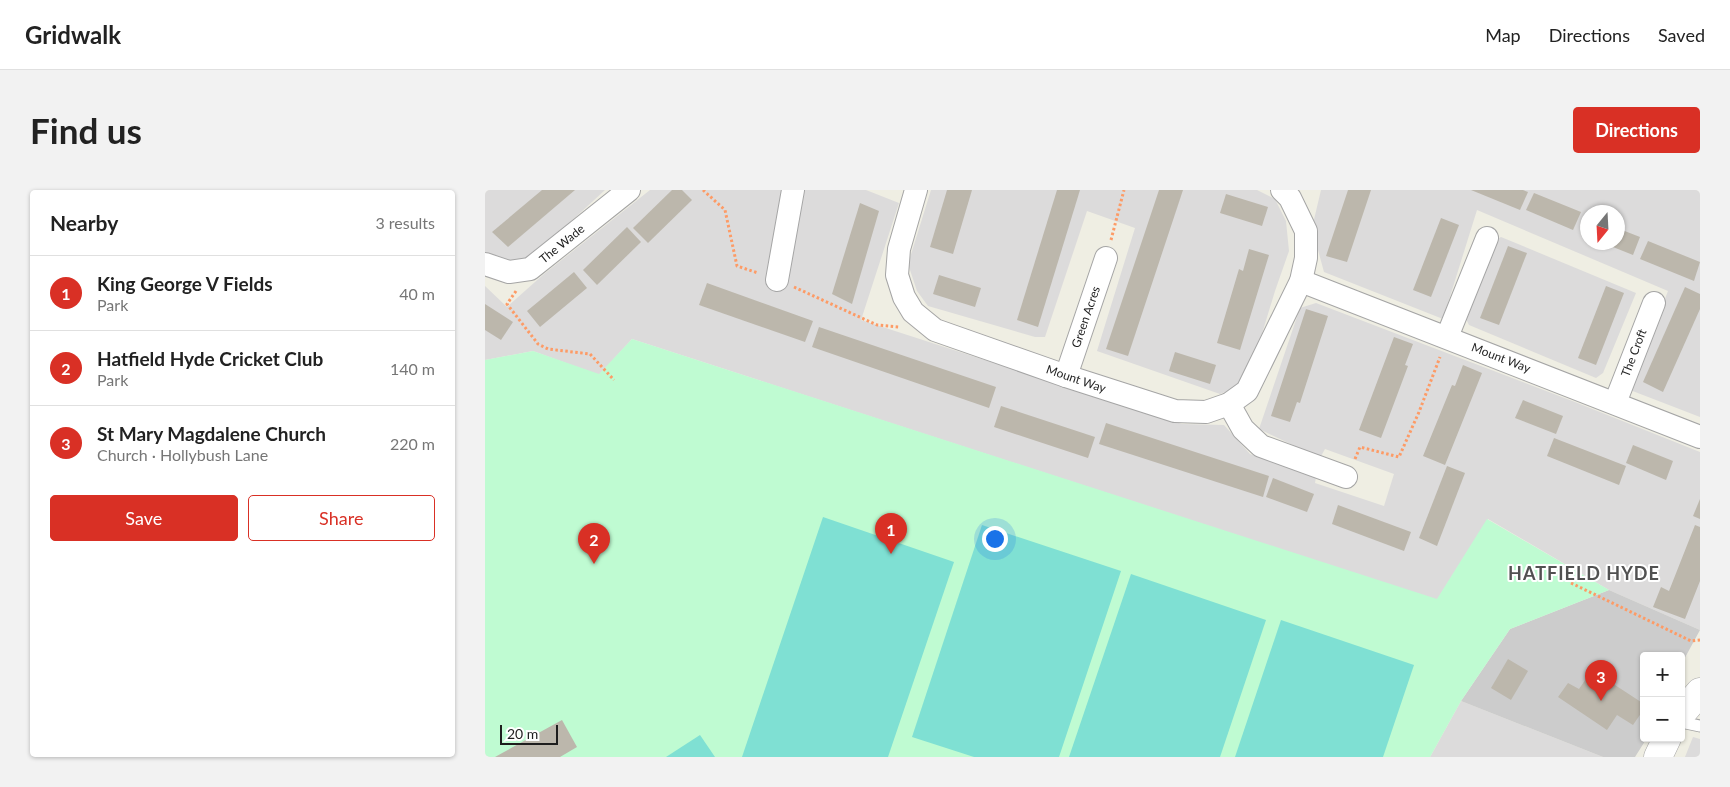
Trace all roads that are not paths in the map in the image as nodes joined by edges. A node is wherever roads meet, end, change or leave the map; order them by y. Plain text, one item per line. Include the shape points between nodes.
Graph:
1 (629, 190) edge
2 (793, 190) edge
3 (914, 190) edge
4 (1283, 190) edge
5 (1487, 238) dead end
6 (1107, 258) road end
7 (485, 264) edge
8 (777, 280) road end
9 (1301, 281) junction
10 (1654, 303) dead end
11 (1447, 337) junction
12 (1066, 376) junction
13 (1615, 403) junction
14 (1229, 404) junction
15 (1700, 437) edge
16 (1346, 477) road end
17 (1700, 692) edge
18 (1685, 709) edge
19 (1685, 723) edge
20 (1700, 726) edge
21 (1665, 742) edge
22 (1658, 757) edge

1 - 7 street, The Wade via 530,269 509,272
2 - 8 street
3 - 12 street, Mount Way via 899,249 897,275 903,296 913,312 935,330
4 - 9 street, Mount Way via 1306,231 1306,258
5 - 11 street
6 - 12 street, Green Acres
9 - 11 street, Mount Way
9 - 14 street, Mount Way via 1247,390
10 - 13 street, The Croft
11 - 13 street, Mount Way
12 - 14 street, Mount Way via 1175,411 1206,412
13 - 15 street, Mount Way
14 - 16 street via 1243,429 1261,446
17 - 18 street
19 - 20 lane
21 - 22 street

